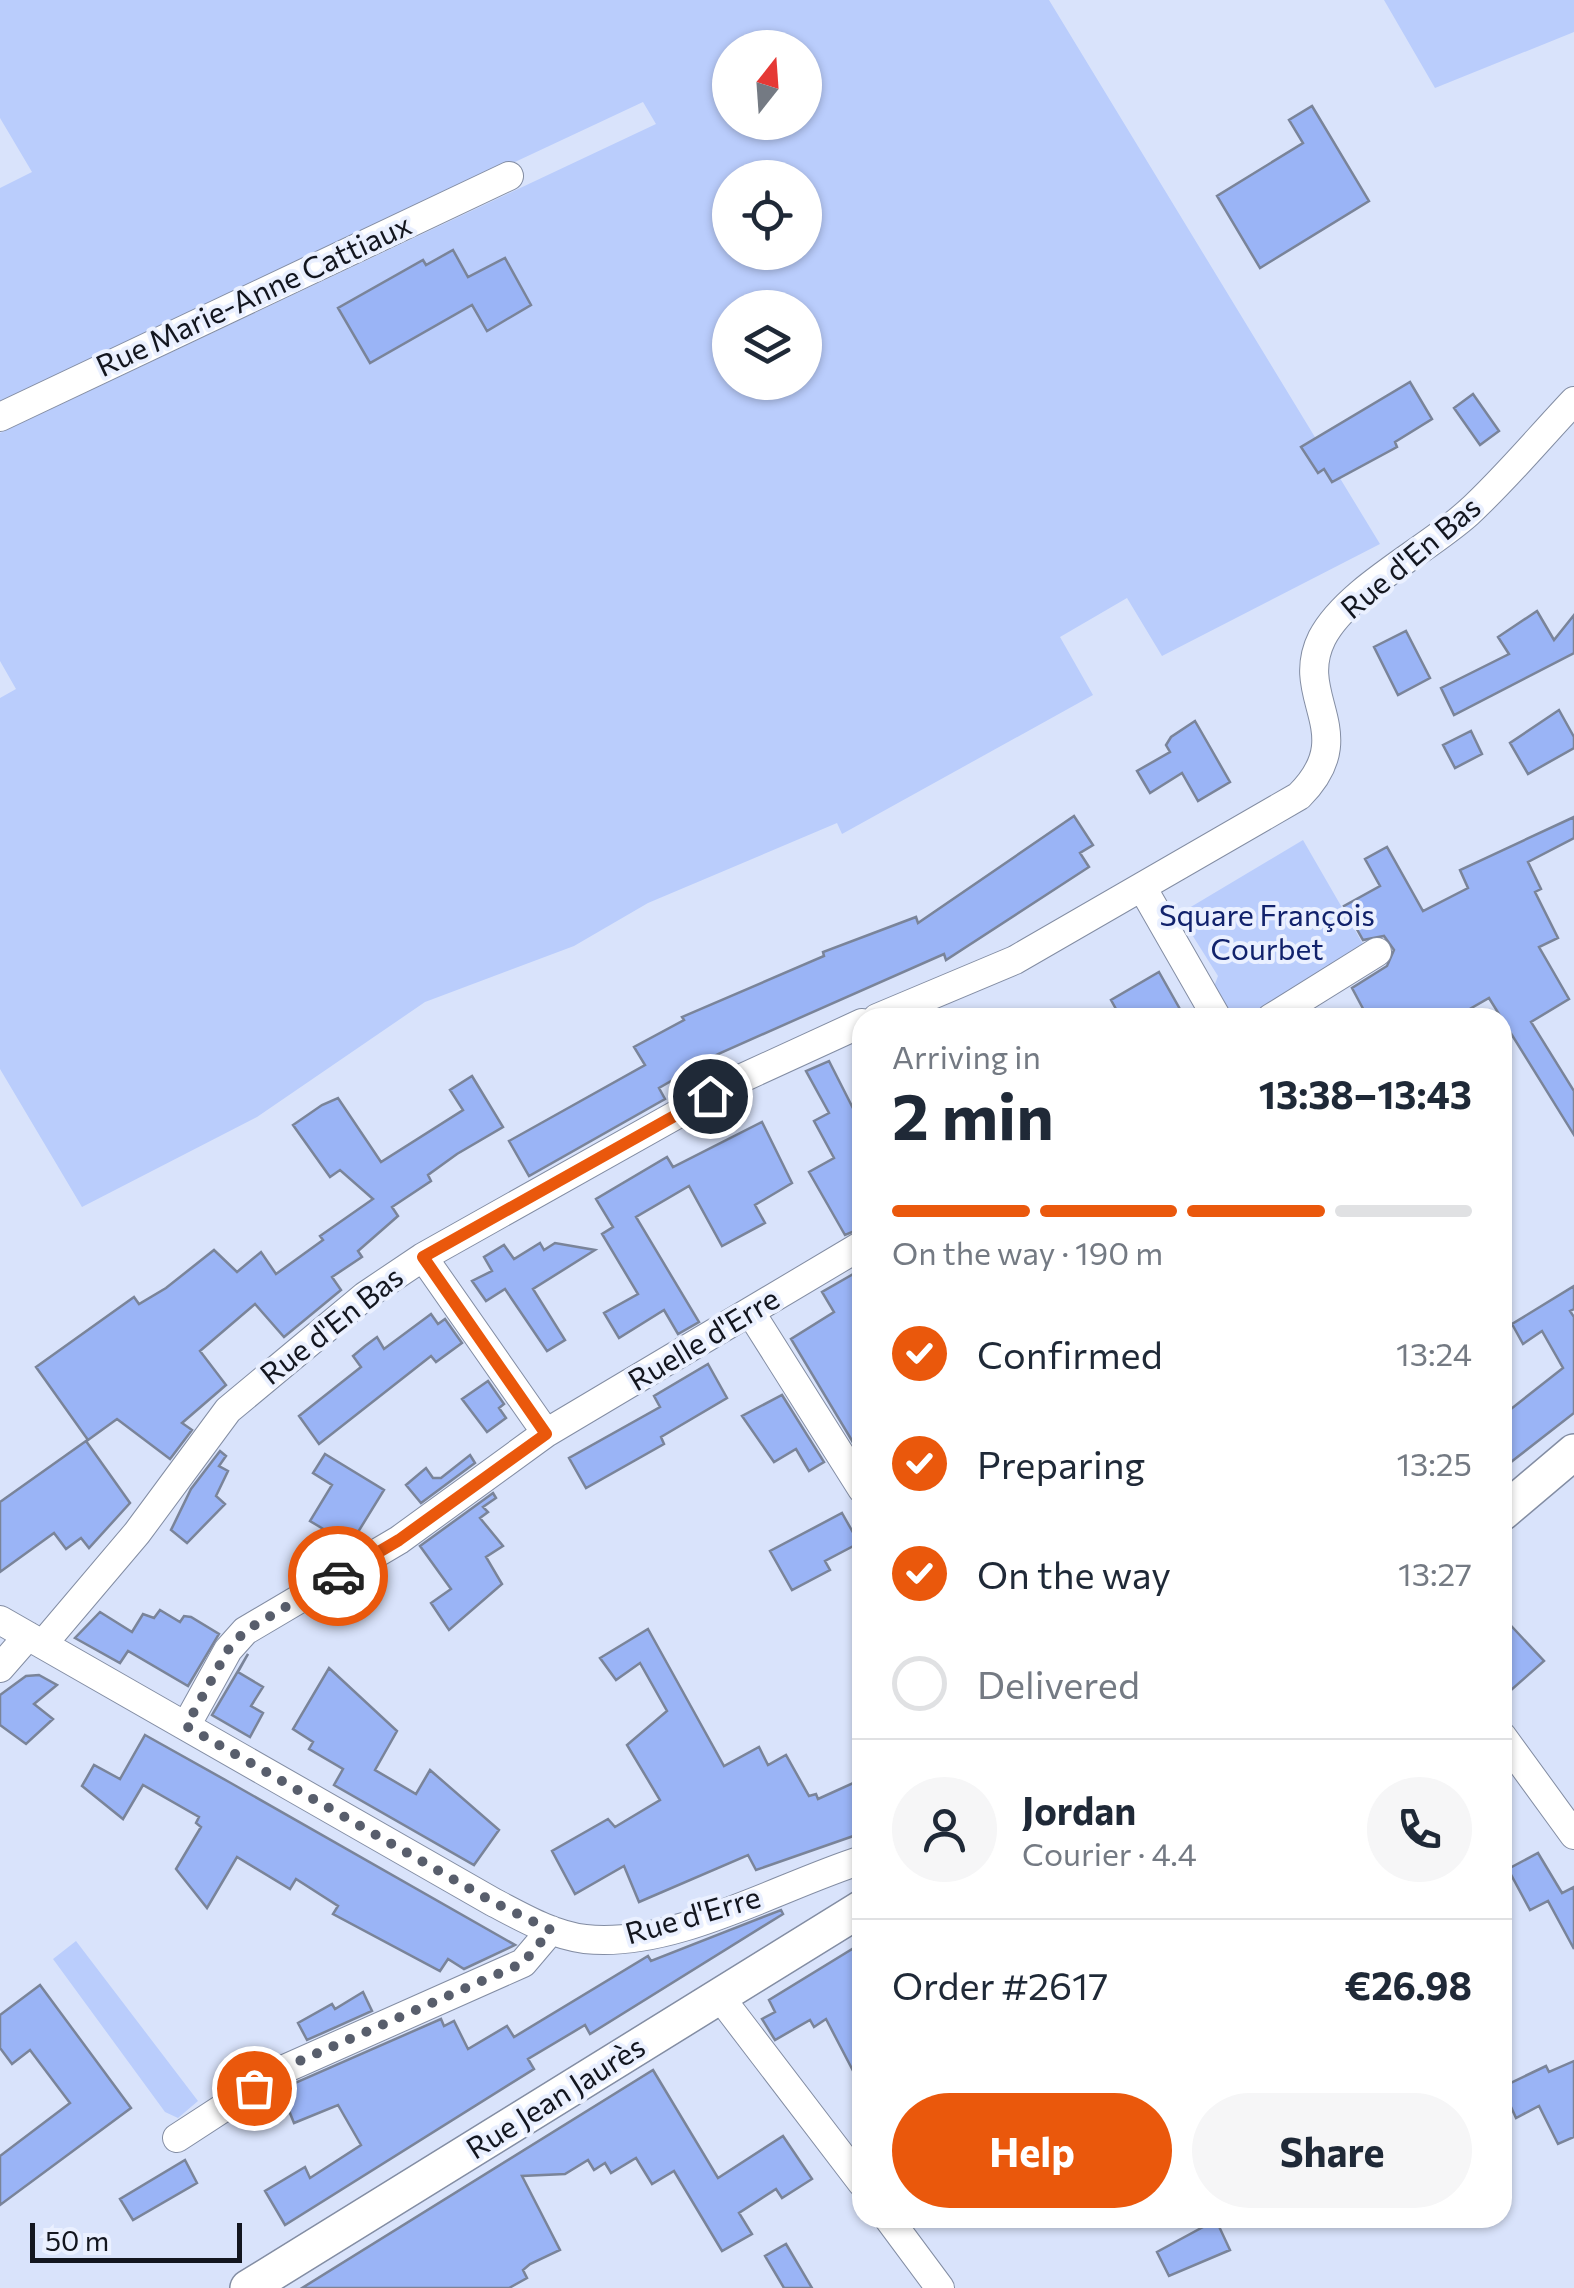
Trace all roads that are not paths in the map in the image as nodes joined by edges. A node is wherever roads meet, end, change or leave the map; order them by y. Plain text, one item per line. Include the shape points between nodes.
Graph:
1 (509, 176) dead end
2 (1574, 400) edge
3 (0, 417) edge
4 (1142, 886) junction
5 (1377, 952) dead end
6 (901, 1008) edge
7 (1212, 1008) edge
8 (1287, 1008) edge
9 (852, 1028) edge
10 (852, 1251) edge
11 (423, 1257) junction
12 (750, 1313) junction
13 (546, 1434) junction
14 (1574, 1452) edge
15 (852, 1473) edge
16 (1512, 1505) edge
17 (0, 1620) edge
18 (35, 1640) junction
19 (0, 1668) edge
20 (186, 1726) junction
21 (1512, 1750) edge
22 (1574, 1835) edge
23 (852, 1863) edge
24 (852, 1914) edge
25 (551, 1930) junction
26 (720, 1997) junction
27 (177, 2138) dead end
28 (852, 2169) edge
29 (895, 2228) edge
30 (248, 2288) edge
31 (940, 2288) edge

1 - 3 street, Rue Marie-Anne Cattiaux
2 - 4 street, Rue d'En Bas via 1468,512 1328,628 1314,668 1327,748 1308,787
4 - 6 street, Rue d'En Bas via 1014,960
4 - 7 street
5 - 8 street
9 - 11 street, Rue d'En Bas via 760,1068
10 - 12 street, Ruelle d'Erre
11 - 13 street
11 - 18 street, Rue d'En Bas via 365,1296 228,1410 138,1534
12 - 13 street, Ruelle d'Erre
12 - 15 street
13 - 20 street, Ruelle d'Erre via 399,1540 245,1631
14 - 16 main road
17 - 18 street, Rue d'Erre
18 - 19 street, Rue d'En Bas
18 - 20 street, Rue d'Erre
20 - 25 street, Rue d'Erre
21 - 22 street
23 - 25 street, Rue d'Erre via 641,1936 584,1938
24 - 26 main road, Rue Jean Jaurès
25 - 27 street via 523,1963 280,2070
26 - 28 street
26 - 30 main road, Rue Jean Jaurès
29 - 31 street

